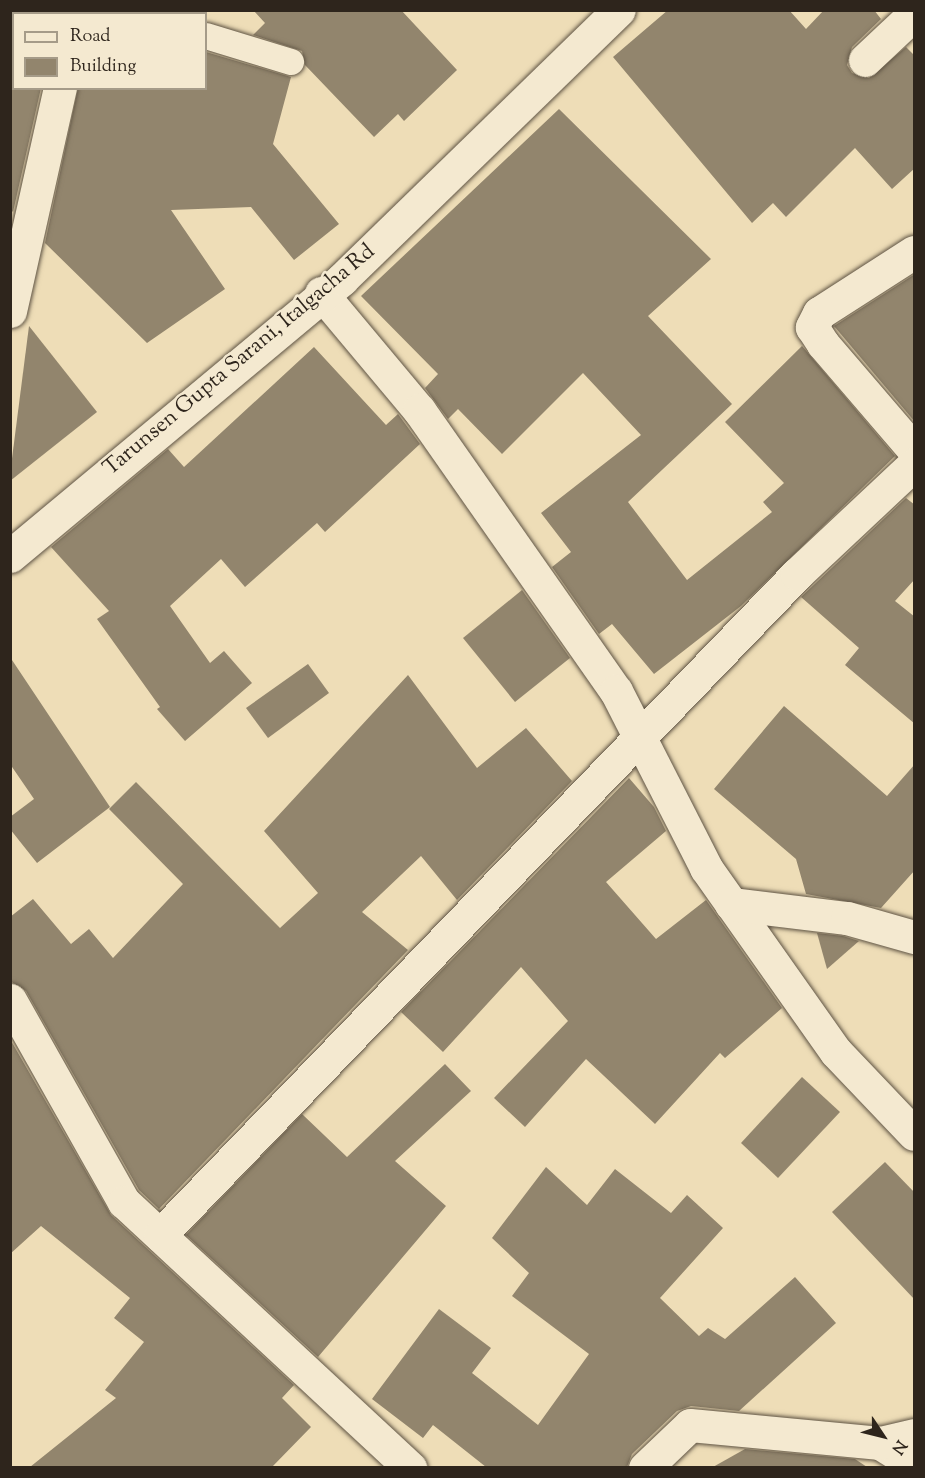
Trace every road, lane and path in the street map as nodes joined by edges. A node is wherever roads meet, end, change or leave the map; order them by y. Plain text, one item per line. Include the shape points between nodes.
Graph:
1 (619, 10) edge
2 (915, 14) edge
3 (207, 36) edge
4 (865, 60) dead end
5 (291, 62) dead end
6 (60, 90) edge
7 (915, 252) edge
8 (321, 293) junction
9 (10, 311) edge
10 (915, 450) edge
11 (915, 464) edge
12 (10, 556) edge
13 (640, 740) junction
14 (731, 904) junction
15 (915, 937) edge
16 (10, 1000) edge
17 (915, 1134) edge
18 (160, 1236) junction
19 (915, 1435) edge
20 (880, 1443) junction
21 (915, 1464) edge
22 (410, 1467) edge
23 (645, 1467) edge

1 - 8 street, Tarunsen Gupta Sarani, Italgacha Rd via 342,279
2 - 4 street
3 - 5 lane
6 - 9 street
7 - 10 street via 819,313 812,327
8 - 12 street, Tarunsen Gupta Sarani, Italgacha Rd
8 - 13 street via 419,410 511,538 616,691
11 - 13 street via 797,574
13 - 14 street via 706,868
13 - 18 street
14 - 15 street via 847,918
14 - 17 street via 836,1052
16 - 18 street via 124,1202
18 - 22 street
19 - 20 street
20 - 21 street
20 - 23 street via 690,1425

